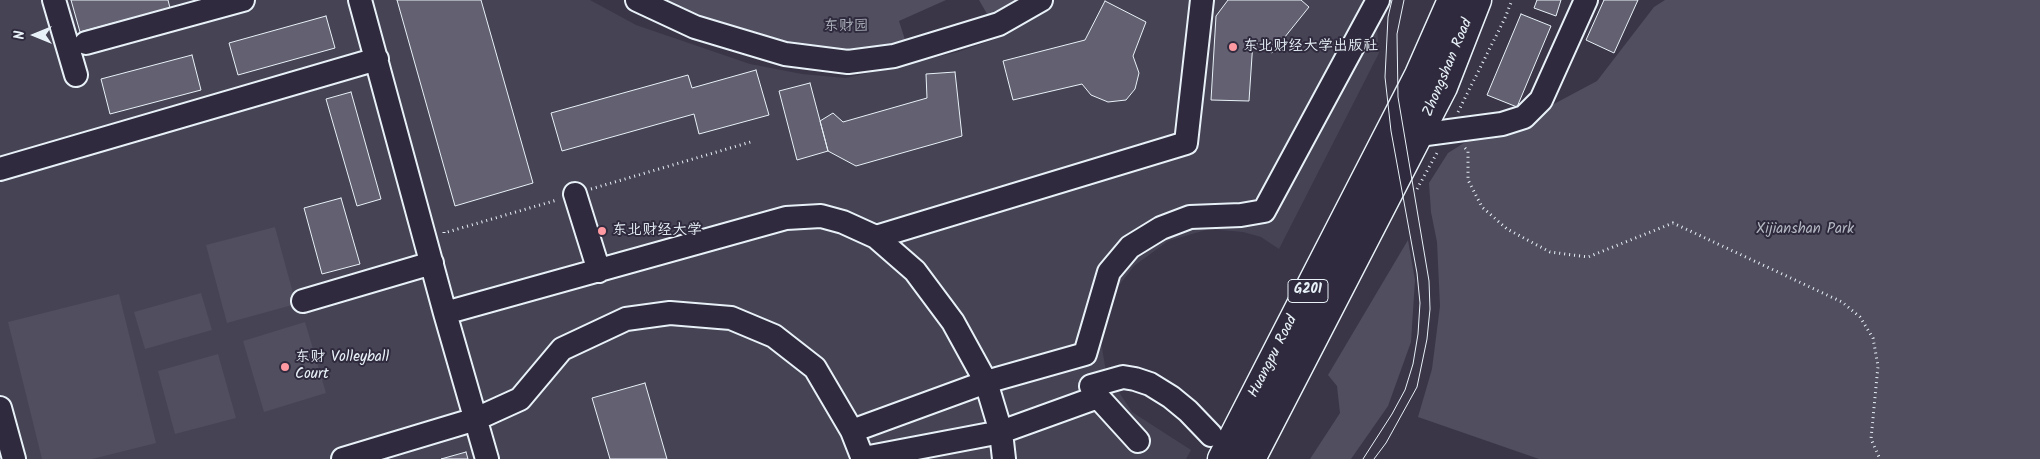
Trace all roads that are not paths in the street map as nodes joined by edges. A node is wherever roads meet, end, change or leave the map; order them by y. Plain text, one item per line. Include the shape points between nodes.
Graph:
1 (54, 0) edge
2 (243, 0) edge
3 (360, 0) edge
4 (637, 0) edge
5 (1041, 0) edge
6 (1202, 0) edge
7 (1378, 0) edge
8 (1452, 0) edge
9 (1477, 0) edge
10 (1586, 0) edge
11 (204, 5) edge
12 (86, 43) dead end
13 (377, 59) junction
14 (76, 75) dead end
15 (1394, 122) joint
16 (1419, 135) junction
17 (0, 169) edge
18 (576, 194) road end
19 (876, 238) junction
20 (432, 264) junction
21 (599, 270) junction
22 (303, 301) dead end
23 (445, 313) junction
24 (1085, 354) junction
25 (986, 382) junction
26 (1095, 392) junction
27 (0, 408) edge
28 (476, 419) junction
29 (852, 431) junction
30 (1001, 432) junction
31 (1138, 441) dead end
32 (1217, 447) edge
33 (14, 459) edge
34 (342, 459) edge
35 (487, 459) edge
36 (863, 459) edge
37 (1004, 459) edge
38 (1251, 459) edge

1 - 14 street
2 - 11 street
3 - 13 street
4 - 5 street via 694,27 785,54 848,62 894,56 999,24
6 - 19 street via 1186,143
7 - 24 street via 1264,211 1241,216 1190,217 1161,228 1130,247 1109,272
8 - 15 highway, Zhongshan Road / G201
9 - 16 highway, Zhongshan Road / G201 via 1443,87
10 - 16 street via 1541,100 1524,117 1502,124
11 - 12 street
13 - 17 street
13 - 20 street
15 - 32 highway, Huangpu Road / G201
16 - 38 highway, Huangpu Road / G201
18 - 21 street
19 - 21 street via 843,222 821,216 786,218
19 - 25 street via 915,271 953,322
20 - 22 street
20 - 23 street
21 - 23 street
23 - 28 street
24 - 25 street
24 - 26 street
25 - 29 street
25 - 30 street
26 - 30 street
26 - 31 street
26 - 32 street via 1123,378 1150,384 1188,411
27 - 33 street
28 - 29 street via 520,399 562,349 626,318 670,313 730,318 774,336 816,368
28 - 34 street
28 - 35 street
29 - 36 street
30 - 36 street
30 - 37 street

